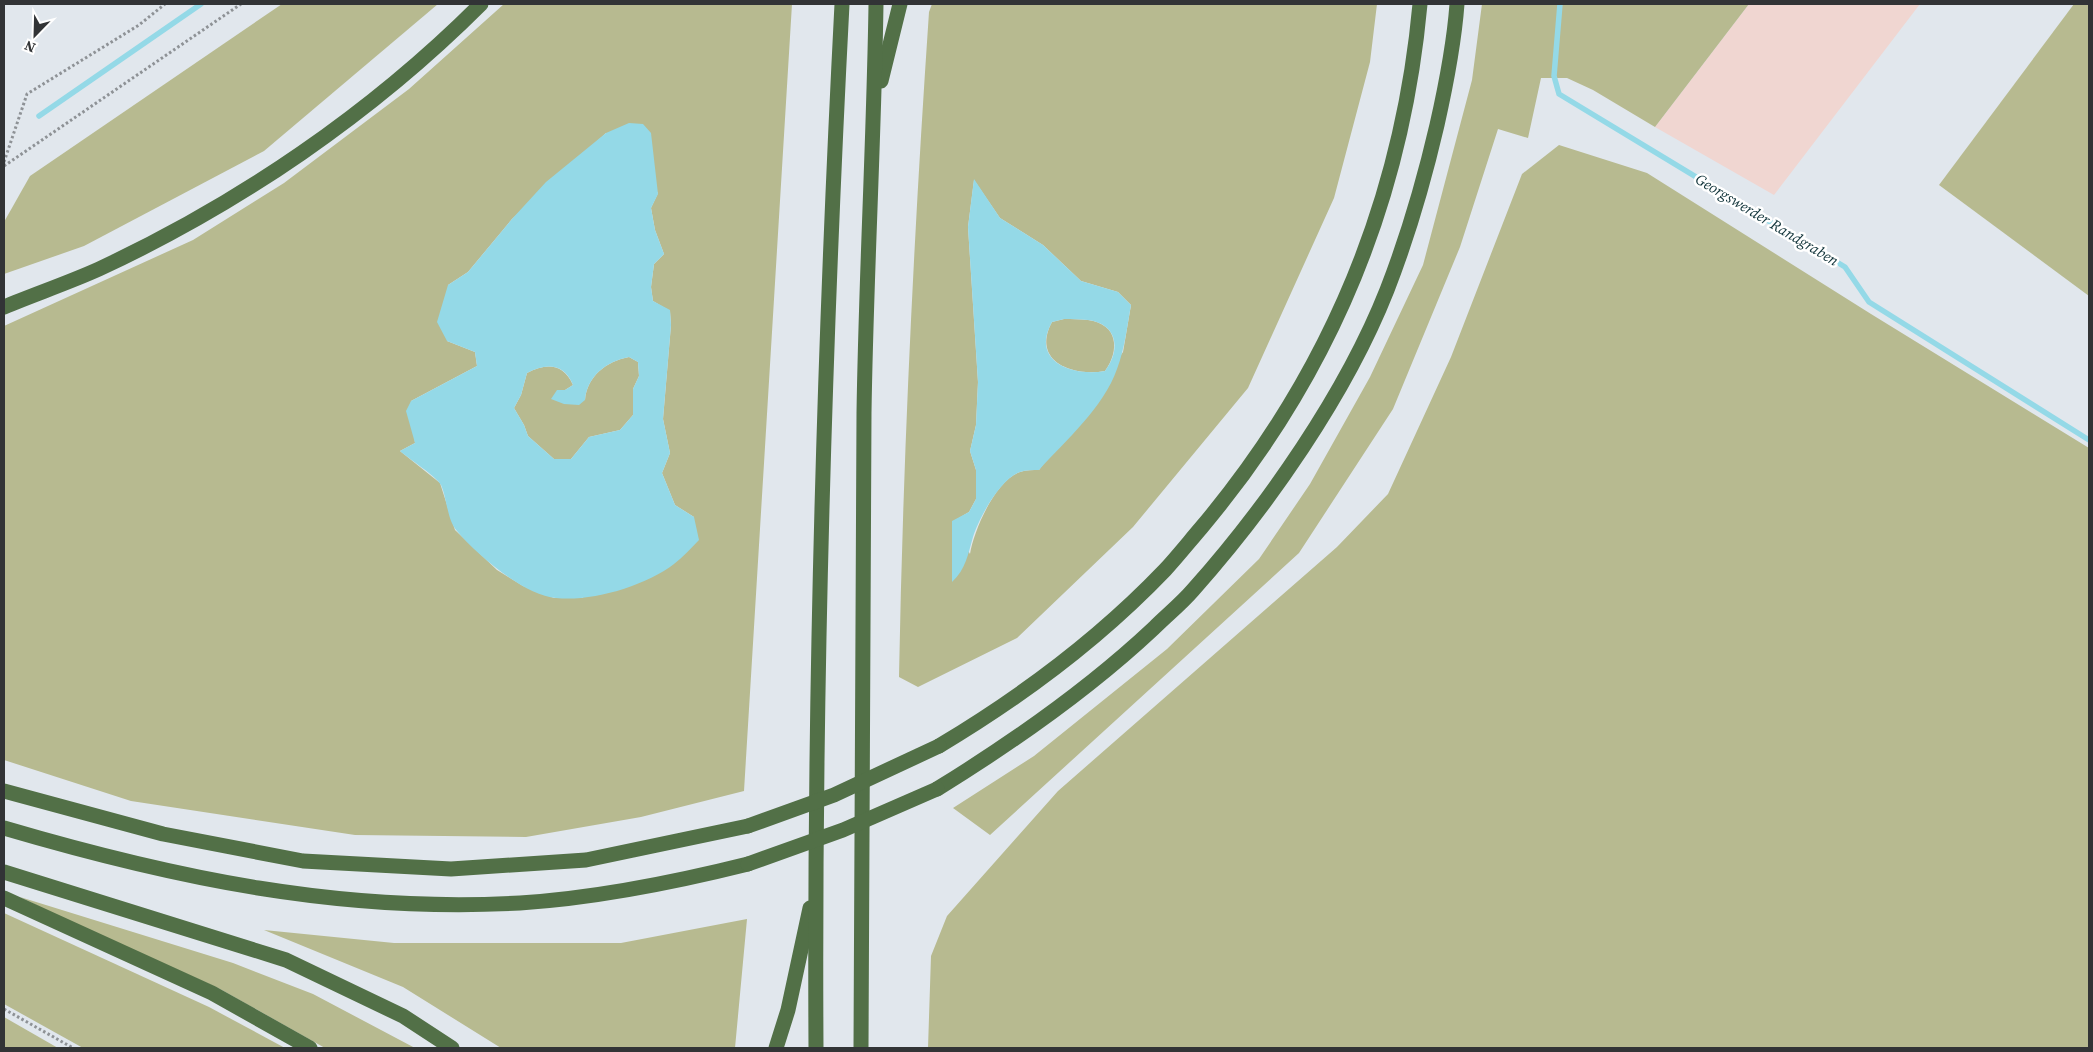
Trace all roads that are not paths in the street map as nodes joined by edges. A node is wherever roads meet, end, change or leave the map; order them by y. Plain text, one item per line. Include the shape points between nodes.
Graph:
1 (480, 4) edge
2 (842, 4) edge
3 (876, 4) edge
4 (900, 4) edge
5 (1420, 4) edge
6 (1457, 4) edge
7 (875, 110) junction
8 (4, 307) edge
9 (4, 791) edge
10 (4, 828) edge
11 (4, 872) edge
12 (817, 878) junction
13 (4, 898) edge
14 (310, 1048) edge
15 (452, 1048) edge
16 (776, 1048) edge
17 (816, 1048) edge
18 (861, 1048) edge

1 - 8 highway via 376,98 276,170 189,222 98,269
2 - 12 highway via 824,412
3 - 7 highway
4 - 7 highway
5 - 9 highway, bridge via 1413,70 1399,139 1383,198 1356,275 1330,334 1257,456 1165,570 1100,631 984,720 939,746 834,795 748,826 586,860 450,869 303,861 163,834
6 - 10 highway, bridge via 1448,76 1432,146 1416,206 1386,291 1334,396 1287,470 1192,592 1125,655 1057,710 937,789 843,830 748,864 668,884 520,903 452,905 324,898 238,886 155,869
7 - 18 highway via 864,410
11 - 15 highway via 286,960 403,1016
12 - 16 highway via 788,1010
12 - 17 highway
13 - 14 highway via 212,994

